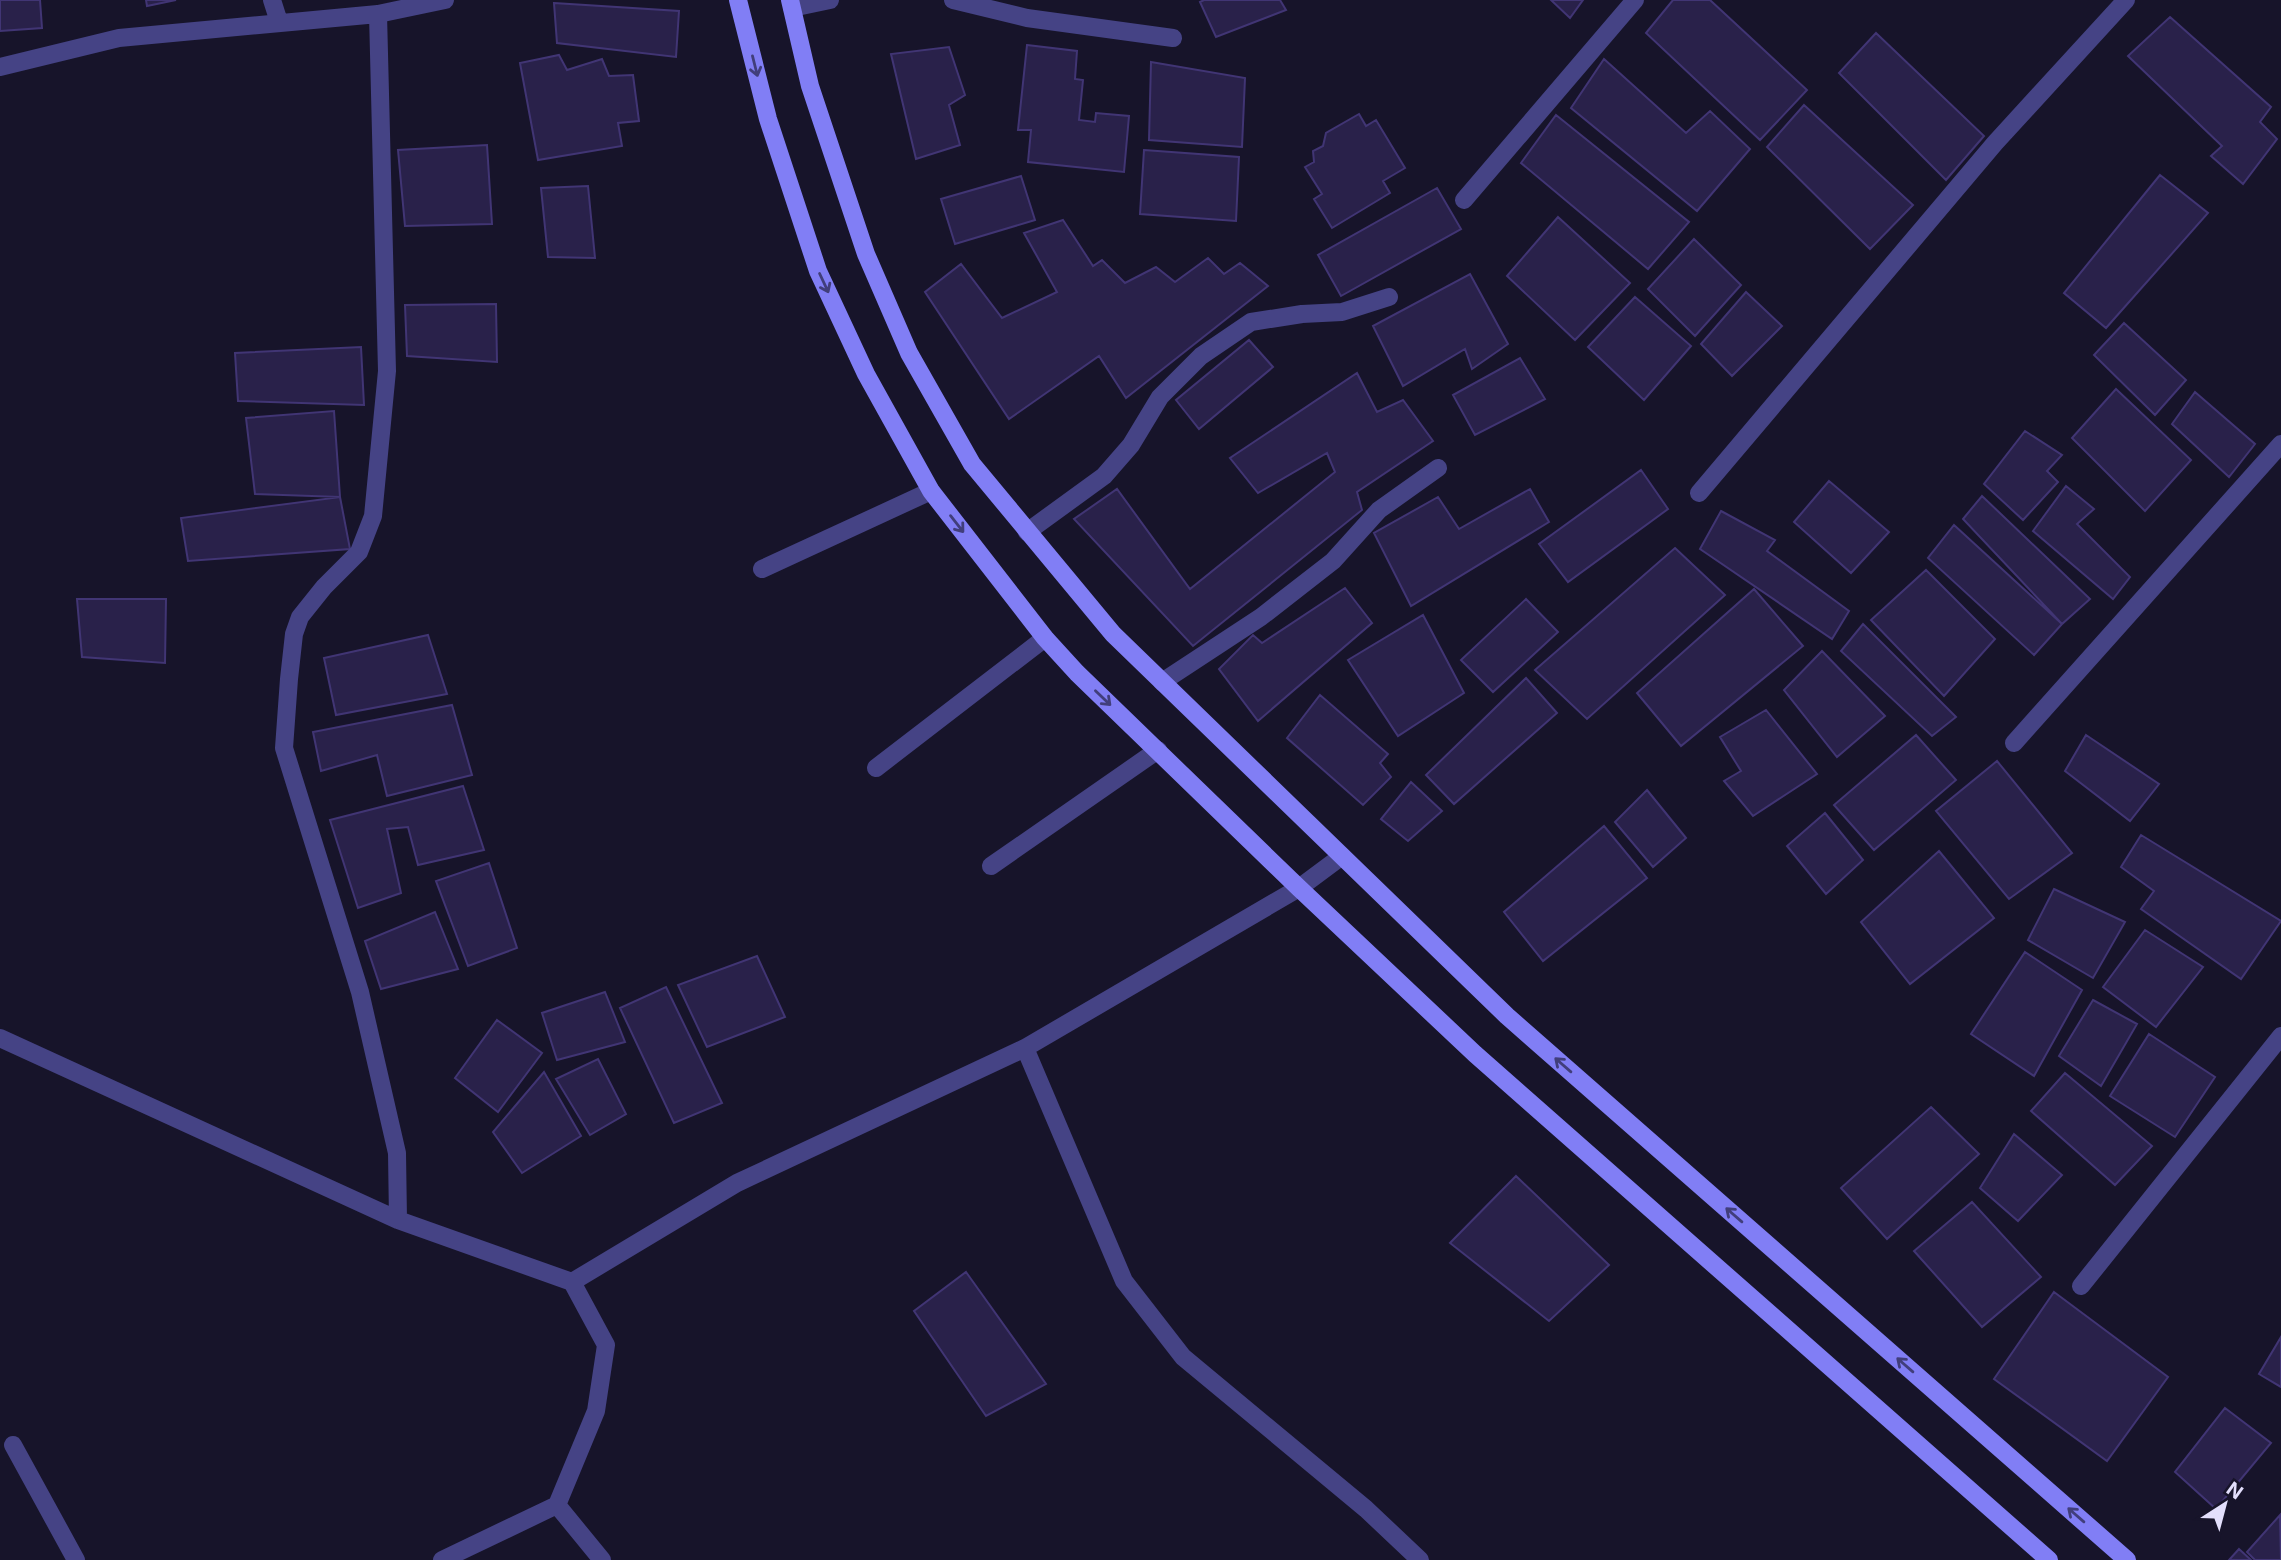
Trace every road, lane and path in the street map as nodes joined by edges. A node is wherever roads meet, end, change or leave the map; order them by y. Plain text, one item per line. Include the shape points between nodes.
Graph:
1 (272, 0) edge
2 (445, 0) edge
3 (738, 0) edge
4 (830, 0) edge
5 (953, 0) edge
6 (1635, 0) edge
7 (2126, 0) edge
8 (791, 4) edge
9 (378, 14) junction
10 (279, 22) junction
11 (1173, 38) dead end
12 (0, 67) edge
13 (1464, 200) dead end
14 (1389, 297) dead end
15 (2281, 444) edge
16 (1438, 468) dead end
17 (932, 491) junction
18 (1699, 493) dead end
19 (1027, 533) junction
20 (762, 569) dead end
21 (1045, 638) junction
22 (1162, 682) junction
23 (2014, 743) dead end
24 (1158, 750) junction
25 (876, 768) dead end
26 (1342, 856) junction
27 (990, 866) dead end
28 (1299, 888) junction
29 (2281, 1036) edge
30 (0, 1038) edge
31 (1025, 1048) junction
32 (398, 1220) junction
33 (572, 1282) junction
34 (2081, 1286) dead end
35 (13, 1445) dead end
36 (557, 1505) junction
37 (76, 1560) edge
38 (442, 1560) edge
39 (602, 1560) edge
40 (1420, 1560) edge
41 (2049, 1560) edge
42 (2127, 1560) edge

1 - 10 street
2 - 9 street
3 -> 17 main road via 768,119 818,271 866,374
4 - 8 street
5 - 11 street via 1027,18
6 - 13 street
7 - 18 street via 1995,143
8 - 19 main road via 810,86 866,254 909,353 972,464
9 - 10 street
9 - 32 street via 387,371 373,516 359,551 300,617 293,645 284,748 360,992 397,1153
10 - 12 street via 119,38
14 - 19 street via 1342,312 1251,322 1200,356 1160,397 1104,477
15 - 23 street
16 - 22 street via 1379,510 1333,561 1261,617
17 - 20 street
17 -> 21 main road
19 - 22 main road via 1113,634
21 -> 24 main road
21 - 25 street
22 - 26 main road
24 - 27 street
24 - 28 main road
26 - 28 street
42 -> 26 main road via 1507,1016
28 - 31 street
28 - 41 main road via 1485,1063
29 - 34 street
30 - 32 street
31 - 33 street via 737,1184
31 - 40 street via 1124,1281 1183,1357 1366,1509
32 - 33 street
33 - 36 street via 606,1345 596,1410
35 - 37 street
36 - 38 street
36 - 39 street

